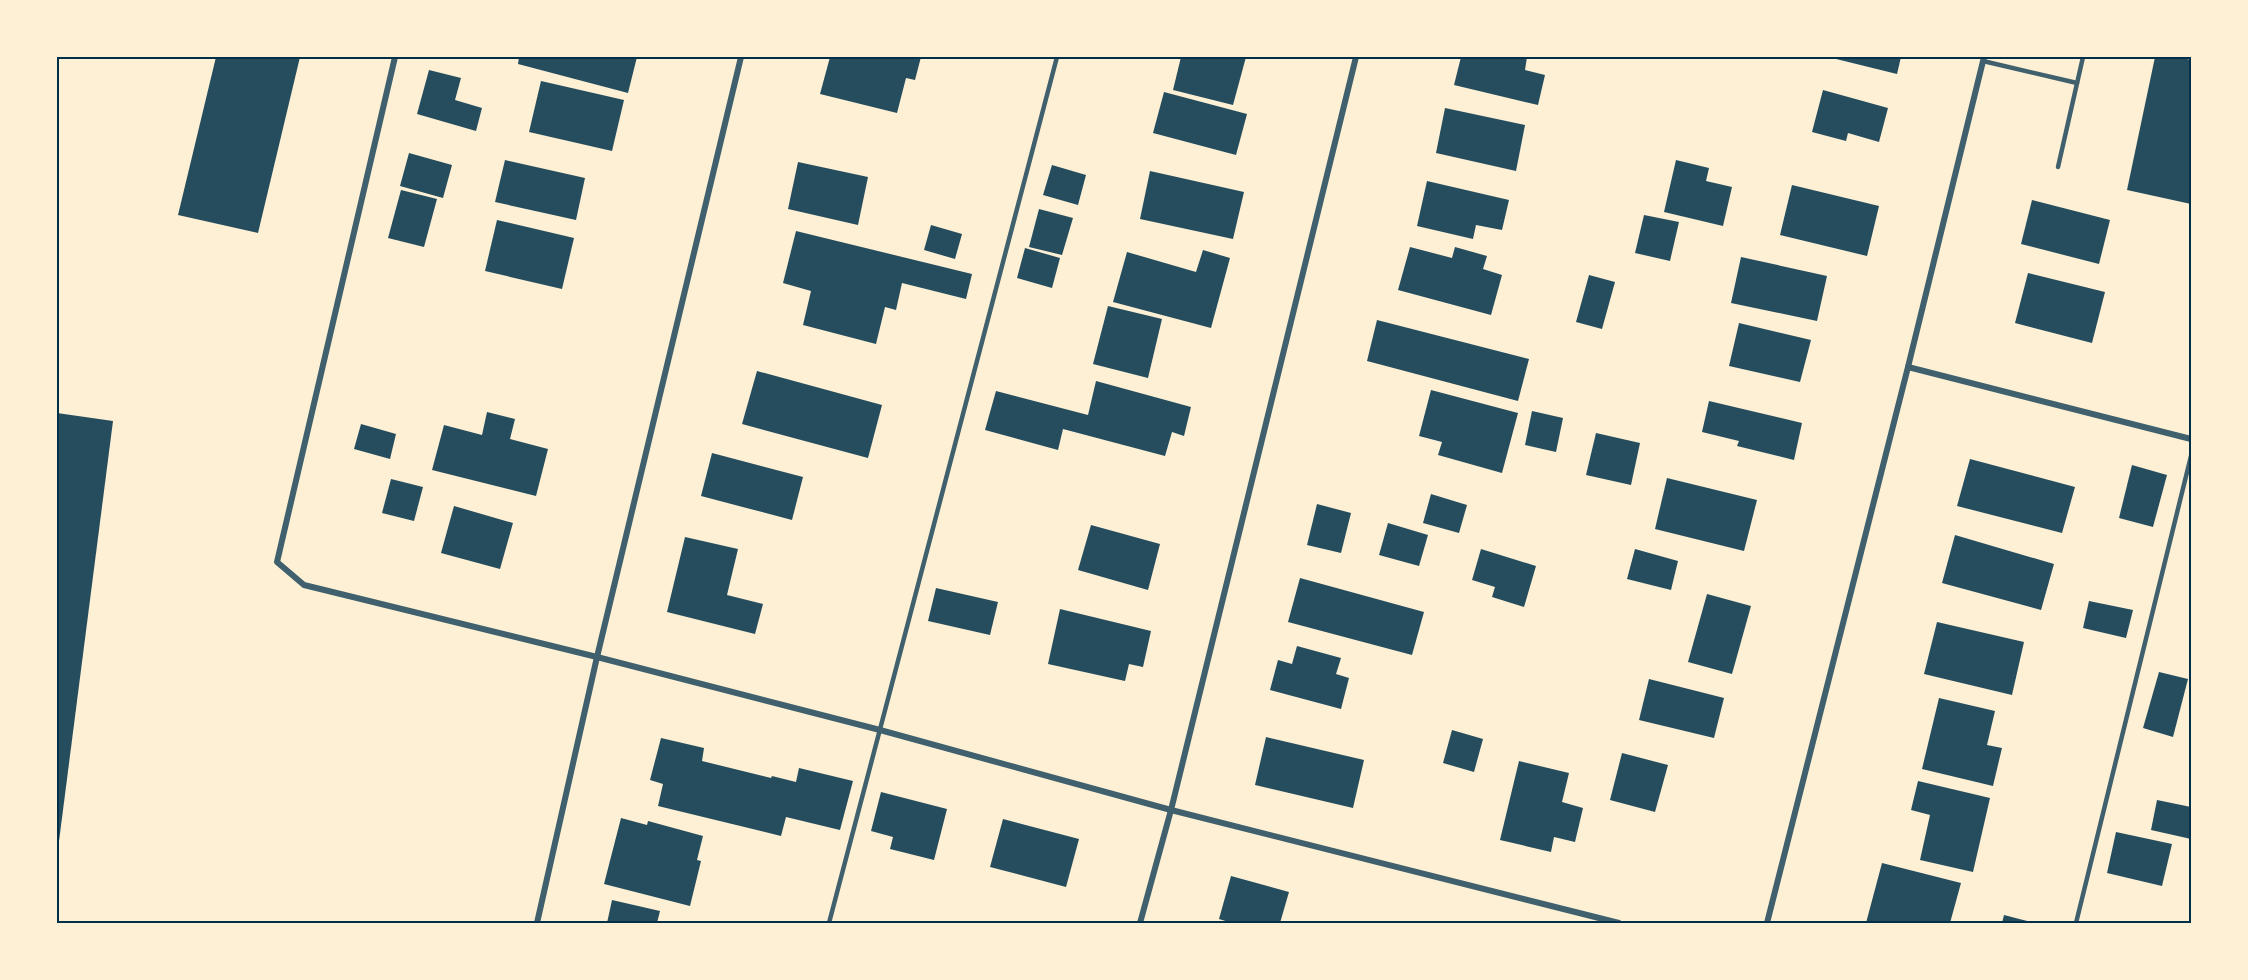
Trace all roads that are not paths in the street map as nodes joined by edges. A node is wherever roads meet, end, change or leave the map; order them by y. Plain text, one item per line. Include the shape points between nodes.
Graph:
1 (395, 57) edge
2 (741, 57) edge
3 (1057, 57) edge
4 (1356, 57) edge
5 (2083, 57) edge
6 (1983, 59) edge
7 (2077, 84) junction
8 (2058, 166) dead end
9 (1908, 367) junction
10 (2191, 439) edge
11 (2191, 456) edge
12 (597, 657) junction
13 (880, 730) junction
14 (1171, 810) junction
15 (537, 923) edge
16 (829, 923) edge
17 (1140, 923) edge
18 (1619, 923) edge
19 (1767, 923) edge
20 (2076, 923) edge

1 - 12 street via 277,562 304,585
2 - 12 street
3 - 13 lane
4 - 14 street
5 - 7 lane
6 - 7 lane
6 - 9 street
7 - 8 lane
9 - 10 street
9 - 19 street
11 - 20 lane
12 - 13 street
12 - 15 street
13 - 14 street
13 - 16 lane
14 - 17 street
14 - 18 street

